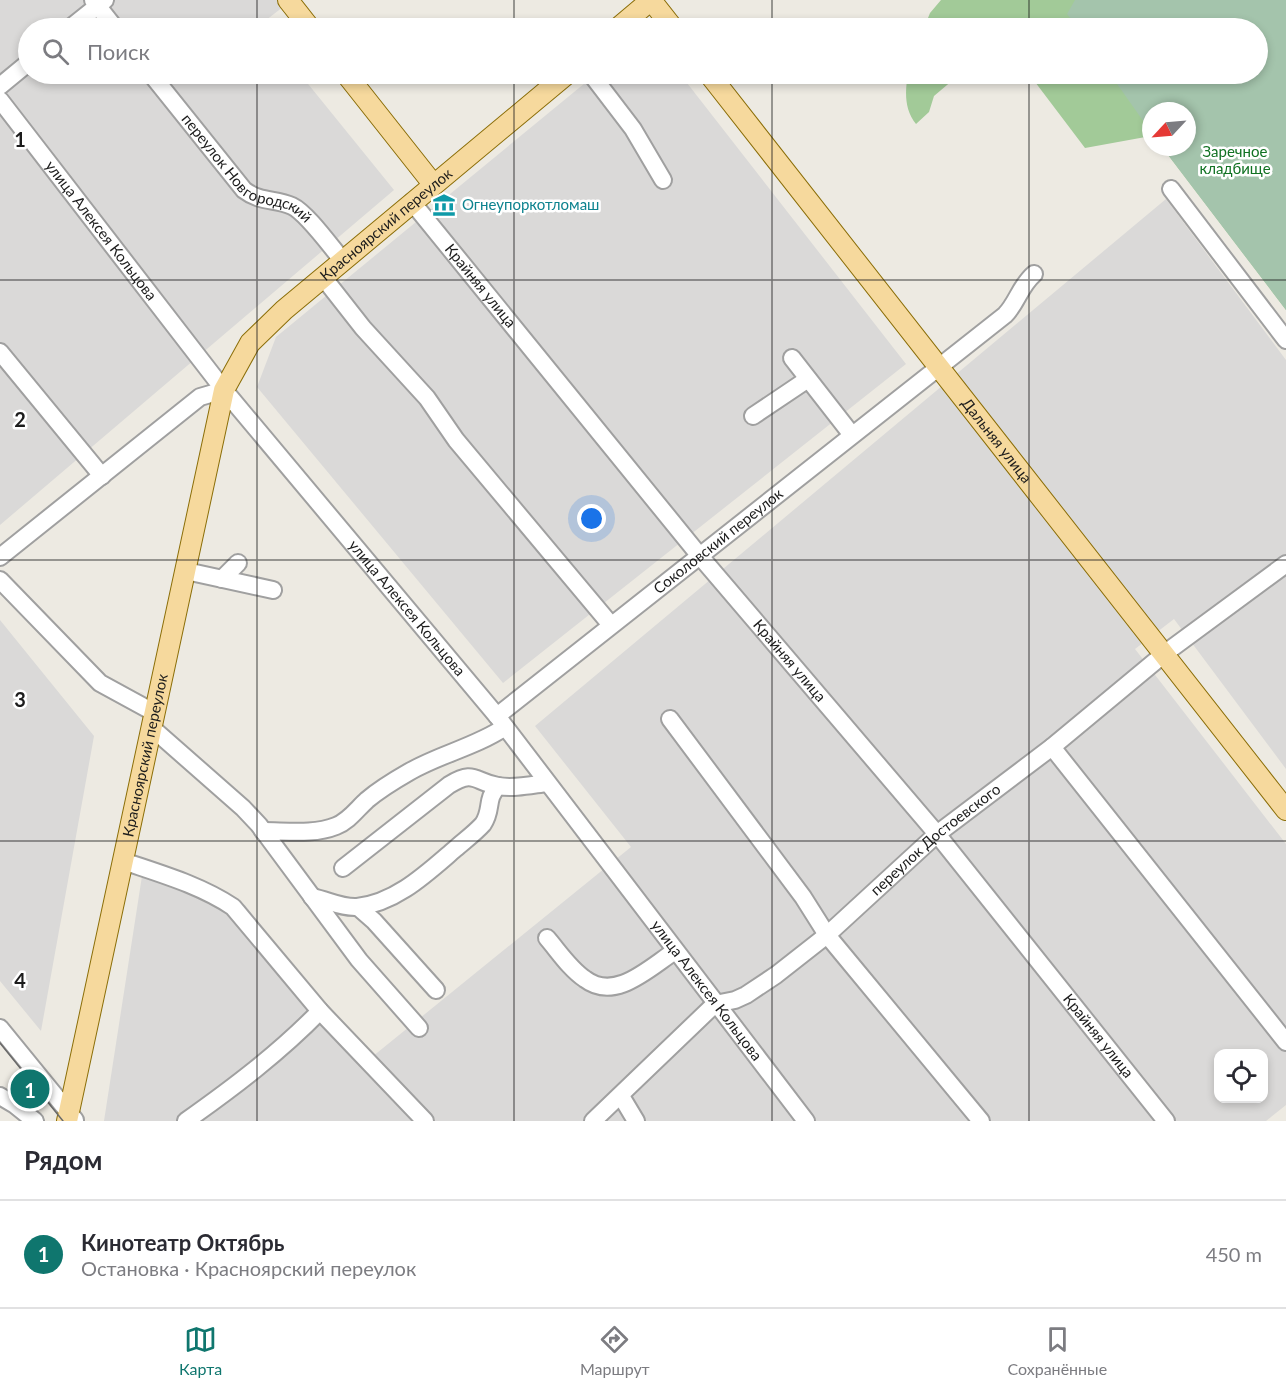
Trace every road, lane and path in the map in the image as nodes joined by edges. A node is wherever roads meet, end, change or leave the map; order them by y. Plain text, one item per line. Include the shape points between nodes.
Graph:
1 (288, 0) edge
2 (651, 0) edge
3 (98, 2) edge
4 (81, 18) edge
5 (108, 18) edge
6 (302, 18) edge
7 (630, 18) edge
8 (665, 18) edge
9 (18, 71) edge
10 (159, 84) edge
11 (354, 84) edge
12 (555, 84) edge
13 (599, 84) edge
14 (717, 84) edge
15 (0, 86) edge
16 (0, 100) edge
17 (663, 180) dead end
18 (433, 184) junction
19 (1171, 189) dead end
20 (412, 202) junction
21 (343, 261) junction
22 (1034, 274) dead end
23 (323, 277) junction
24 (1286, 340) edge
25 (0, 352) edge
26 (792, 358) dead end
27 (940, 366) junction
28 (808, 379) junction
29 (224, 390) junction
30 (753, 416) dead end
31 (852, 435) junction
32 (102, 476) junction
33 (699, 555) junction
34 (0, 557) edge
35 (238, 563) dead end
36 (1285, 566) edge
37 (186, 571) junction
38 (222, 579) junction
39 (0, 580) edge
40 (273, 590) dead end
41 (611, 625) junction
42 (1164, 654) junction
43 (670, 718) dead end
44 (154, 721) junction
45 (501, 722) junction
46 (1052, 747) junction
47 (458, 750) junction
48 (473, 776) junction
49 (547, 783) junction
50 (494, 792) junction
51 (1286, 810) edge
52 (263, 831) junction
53 (937, 834) junction
54 (123, 861) junction
55 (343, 868) dead end
56 (312, 897) junction
57 (358, 907) junction
58 (827, 934) junction
59 (547, 938) dead end
60 (675, 951) junction
61 (436, 990) dead end
62 (715, 1004) junction
63 (320, 1011) junction
64 (0, 1028) edge
65 (419, 1028) dead end
66 (1286, 1042) edge
67 (0, 1096) edge
68 (621, 1096) junction
69 (71, 1118) edge
70 (35, 1121) edge
71 (186, 1121) edge
72 (425, 1121) edge
73 (593, 1121) edge
74 (636, 1121) edge
75 (806, 1121) edge
76 (981, 1121) edge
77 (1166, 1121) edge

1 - 6 main road
2 - 7 main road
2 - 8 main road
3 - 4 street
3 - 5 street
9 - 15 street
10 - 21 street, переулок Новгородский via 244,190 254,197 297,208
11 - 18 main road
12 - 18 main road, Красноярский переулок
13 - 17 street via 633,129
14 - 27 main road, Дальняя улица
16 - 29 street, улица Алексея Кольцова
18 - 20 main road, Красноярский переулок
19 - 24 street
20 - 21 main road, Красноярский переулок
20 - 33 street, Крайняя улица
21 - 23 main road, Красноярский переулок
22 - 27 street, Соколовский переулок via 1005,315
23 - 29 main road, Красноярский переулок via 250,343
23 - 41 street
25 - 32 street
26 - 28 street
27 - 31 street, Соколовский переулок
27 - 42 main road, Дальняя улица
28 - 30 street
28 - 31 street
29 - 32 street via 200,397
29 - 37 main road, Красноярский переулок
29 - 45 street, улица Алексея Кольцова
31 - 33 street, Соколовский переулок
32 - 34 street
33 - 41 street, Соколовский переулок
33 - 53 street, Крайняя улица
35 - 38 street
36 - 42 street, переулок Достоевского
37 - 38 street
37 - 44 main road, Красноярский переулок
38 - 40 street
39 - 44 street via 100,683
41 - 45 street, Соколовский переулок
42 - 46 street, переулок Достоевского
42 - 51 main road, Дальняя улица
43 - 58 street
44 - 52 street
44 - 54 main road, Красноярский переулок
45 - 47 street, Соколовский переулок via 486,738
45 - 49 street, улица Алексея Кольцова
46 - 53 street, переулок Достоевского
46 - 66 street
47 - 48 street
47 - 52 street, Соколовский переулок via 399,778 335,826 309,831
48 - 50 street
48 - 55 street via 449,785
49 - 50 street
49 - 60 street, улица Алексея Кольцова
50 - 57 street via 482,825 427,873 399,893
52 - 56 street
53 - 58 street, переулок Достоевского
53 - 77 street, Крайняя улица
54 - 63 street via 216,895 233,907
54 - 69 main road, Красноярский переулок
56 - 57 street
56 - 65 street via 359,960
57 - 61 street
58 - 62 street, переулок Достоевского via 757,988 735,1000
58 - 76 street
59 - 60 street via 578,974 602,987 631,981
60 - 62 street, улица Алексея Кольцова
62 - 68 street, переулок Достоевского
62 - 75 street, улица Алексея Кольцова
63 - 71 street via 261,1066
63 - 72 street
64 - 69 street
67 - 70 street
68 - 73 street, переулок Достоевского
68 - 74 street

